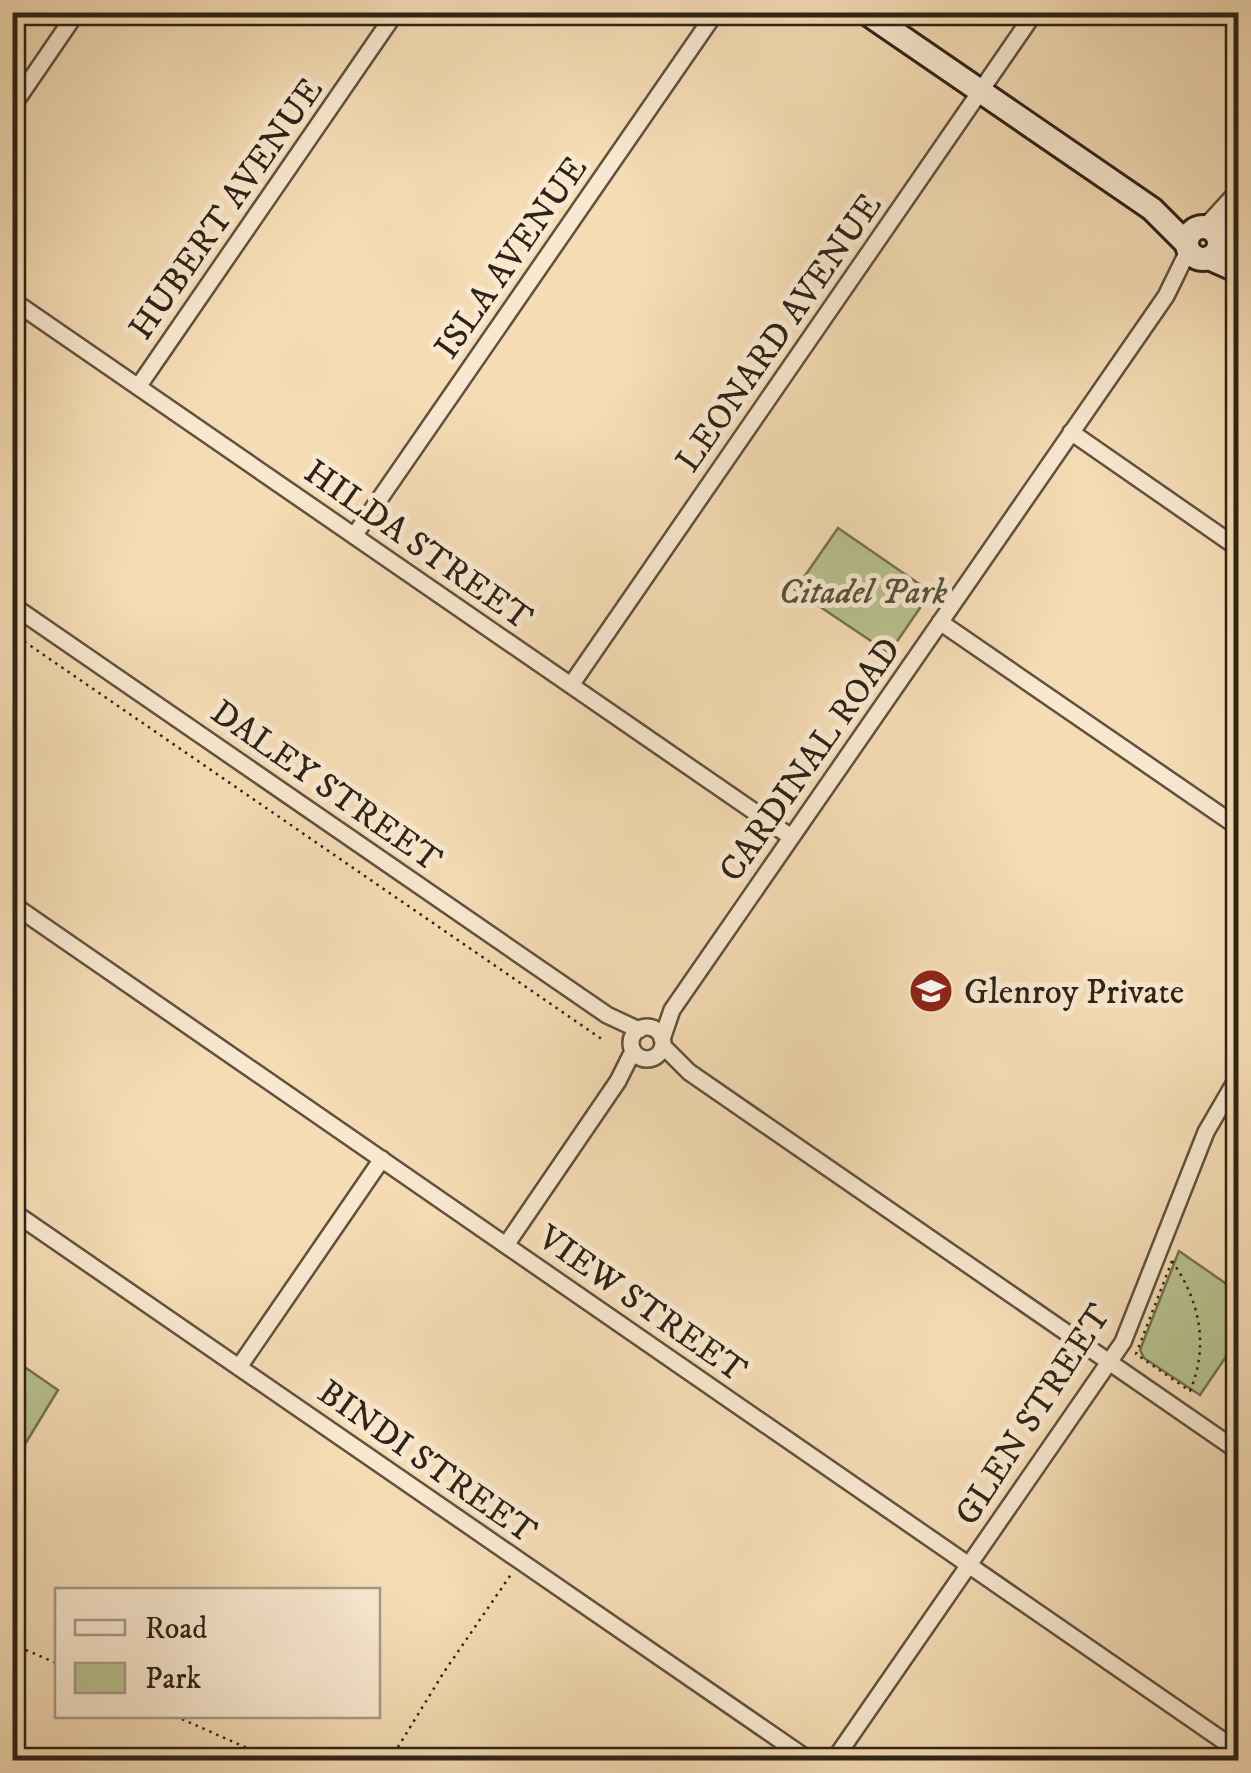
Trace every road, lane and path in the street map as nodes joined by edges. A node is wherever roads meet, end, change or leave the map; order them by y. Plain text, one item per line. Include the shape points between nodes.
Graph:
1 (77, 12) edge
2 (396, 12) edge
3 (716, 12) edge
4 (865, 12) edge
5 (1035, 12) edge
6 (980, 92) junction
7 (12, 106) edge
8 (1237, 193) edge
9 (1203, 244) junction
10 (1238, 268) edge
11 (19, 304) edge
12 (12, 326) edge
13 (138, 388) junction
14 (1071, 432) junction
15 (354, 536) junction
16 (1238, 548) edge
17 (12, 605) edge
18 (940, 622) junction
19 (12, 633) edge
20 (570, 685) junction
21 (1238, 826) edge
22 (792, 837) junction
23 (12, 904) edge
24 (604, 1040) dead end
25 (647, 1044) junction
26 (1238, 1077) edge
27 (382, 1159) junction
28 (12, 1210) edge
29 (506, 1245) junction
30 (1109, 1362) junction
31 (239, 1367) junction
32 (1190, 1391) joint
33 (1238, 1451) edge
34 (520, 1562) junction
35 (970, 1565) junction
36 (12, 1644) edge
37 (55, 1663) edge
38 (180, 1718) edge
39 (1238, 1751) edge
40 (274, 1760) edge
41 (390, 1760) edge
42 (809, 1760) edge
43 (834, 1760) edge

1 - 7 street
2 - 13 street, HUBERT AVENUE
3 - 15 street, ISLA AVENUE
4 - 6 street
5 - 6 street, LEONARD AVENUE
6 - 9 street
6 - 20 street, LEONARD AVENUE
8 - 9 street, CARDINAL ROAD
9 - 10 street
9 - 14 street, CARDINAL ROAD
11 - 12 lane
11 - 13 street, HILDA STREET
13 - 15 street, HILDA STREET
14 - 16 street
14 - 18 street, CARDINAL ROAD
15 - 20 street, HILDA STREET
17 - 25 street, DALEY STREET
18 - 21 street
18 - 22 street, CARDINAL ROAD
19 - 24 path
20 - 22 street, HILDA STREET
22 - 25 street, CARDINAL ROAD
23 - 27 street, VIEW STREET
25 - 29 street, CARDINAL ROAD
25 - 30 street, DALEY STREET
26 - 30 street, GLEN STREET via 1212,1119 1128,1330
27 - 29 street, VIEW STREET
27 - 31 street
28 - 31 street, BINDI STREET
29 - 35 street, VIEW STREET
30 - 33 street, DALEY STREET
30 - 35 street, GLEN STREET
31 - 34 street, BINDI STREET
32 - 32 path via 1200,1355 1199,1319 1172,1262 1136,1354
34 - 41 path
34 - 42 street, BINDI STREET
35 - 39 street, VIEW STREET
35 - 43 street, GLEN STREET
36 - 37 path
38 - 40 path

